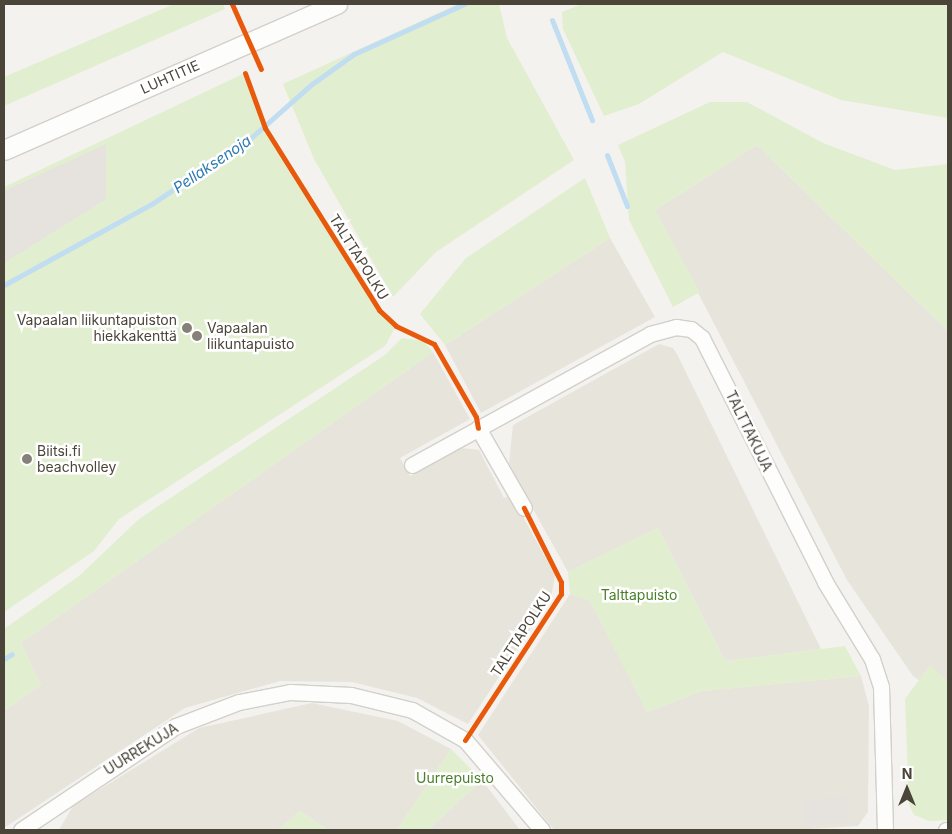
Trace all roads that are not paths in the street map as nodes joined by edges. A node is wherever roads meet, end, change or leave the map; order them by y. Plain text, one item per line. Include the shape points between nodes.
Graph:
1 (337, 4) edge
2 (4, 150) edge
3 (478, 428) junction
4 (412, 465) dead end
5 (524, 508) dead end
6 (28, 828) edge
7 (542, 830) edge
8 (886, 830) edge

1 - 2 street, LUHTITIE
3 - 4 street, TALTTAKUJA
3 - 5 street
3 - 8 street, TALTTAKUJA via 650,334 676,327 702,338 825,582 872,659 882,687
6 - 7 street, UURREKUJA via 156,737 199,715 262,696 322,692 412,710 465,740

